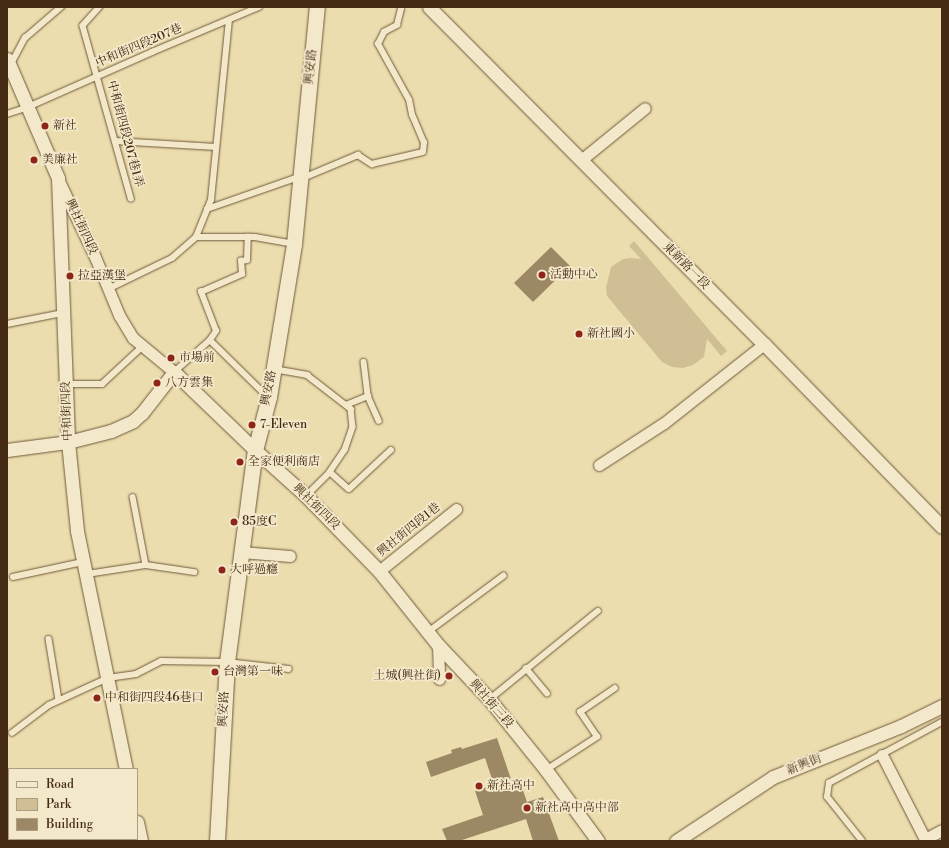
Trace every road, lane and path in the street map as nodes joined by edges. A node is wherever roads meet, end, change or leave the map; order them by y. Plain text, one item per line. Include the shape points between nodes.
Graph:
1 (61, 7) edge
2 (100, 7) edge
3 (259, 7) edge
4 (317, 7) edge
5 (429, 7) edge
6 (400, 9) dead end
7 (229, 21) junction
8 (8, 62) edge
9 (97, 76) junction
10 (28, 107) junction
11 (645, 108) dead end
12 (7, 114) edge
13 (115, 141) junction
14 (216, 148) junction
15 (581, 160) junction
16 (58, 178) junction
17 (299, 178) junction
18 (131, 198) dead end
19 (207, 209) junction
20 (196, 237) junction
21 (248, 237) junction
22 (294, 244) junction
23 (108, 289) junction
24 (63, 313) junction
25 (7, 324) edge
26 (210, 340) junction
27 (764, 344) junction
28 (143, 346) junction
29 (364, 362) dead end
30 (273, 369) junction
31 (174, 372) junction
32 (66, 384) junction
33 (368, 396) junction
34 (269, 397) junction
35 (346, 405) junction
36 (379, 421) dead end
37 (68, 442) junction
38 (7, 450) edge
39 (255, 450) junction
40 (390, 450) dead end
41 (599, 465) dead end
42 (330, 472) junction
43 (306, 496) junction
44 (133, 497) dead end
45 (456, 509) dead end
46 (942, 527) edge
47 (241, 552) junction
48 (290, 556) dead end
49 (146, 565) junction
50 (85, 568) junction
51 (379, 571) junction
52 (194, 572) dead end
53 (503, 576) dead end
54 (13, 577) dead end
55 (598, 611) dead end
56 (428, 632) junction
57 (49, 639) dead end
58 (438, 645) junction
59 (227, 662) junction
60 (526, 668) junction
61 (289, 669) dead end
62 (108, 678) junction
63 (439, 679) dead end
64 (615, 688) dead end
65 (546, 693) dead end
66 (489, 699) junction
67 (59, 700) junction
68 (942, 706) edge
69 (942, 722) edge
70 (12, 734) dead end
71 (882, 755) junction
72 (126, 768) edge
73 (546, 770) junction
74 (942, 830) edge
75 (923, 840) edge
76 (217, 841) edge
77 (598, 841) edge
78 (676, 841) edge
79 (862, 841) edge

1 - 8 lane via 25,38
2 - 9 lane, 中和街四段207巷1弄 via 83,26
3 - 7 lane, 中和街四段207巷
4 - 17 main road, 興安路
5 - 15 street, 東新路一段
6 - 17 lane via 397,25 384,32 378,44 409,100 412,115 424,143 423,152 372,164 358,155
7 - 9 lane, 中和街四段207巷
7 - 14 lane
8 - 10 street, 中和街四段
9 - 10 lane, 中和街四段207巷
9 - 13 lane, 中和街四段207巷1弄
10 - 12 lane, 中和街四段207巷
10 - 16 street, 中和街四段
11 - 15 street
13 - 14 lane
13 - 18 lane, 中和街四段207巷1弄
14 - 19 lane via 211,200
15 - 27 street, 東新路一段
16 - 23 street, 興社街四段
16 - 24 street, 中和街四段
17 - 19 lane
17 - 22 main road, 興安路
19 - 20 lane
20 - 21 lane
20 - 23 lane via 172,258
21 - 22 lane
21 - 26 lane via 247,260 241,261 242,274 201,292 216,331
22 - 30 main road, 興安路
23 - 28 street, 興社街四段 via 118,315 133,338
24 - 25 lane
24 - 32 street, 中和街四段
26 - 31 lane
26 - 34 lane
27 - 41 street via 664,423
27 - 46 street, 東新路一段
28 - 31 street, 興社街四段
28 - 32 lane via 102,384
29 - 33 lane
30 - 34 main road, 興安路
30 - 35 lane via 307,375
31 - 37 street via 133,421 112,431
31 - 39 street, 興社街四段
32 - 37 street, 中和街四段
33 - 35 lane
33 - 36 lane
34 - 39 main road, 興安路
35 - 42 lane via 351,409 353,427 345,450
37 - 38 street
37 - 50 street, 中和街四段 via 77,531
39 - 43 street, 興社街四段
39 - 47 main road, 興安路
40 - 42 lane via 349,489
42 - 43 lane
43 - 51 street, 興社街四段
44 - 49 lane
45 - 51 street, 興社街四段1巷
47 - 48 street
47 - 59 main road, 興安路
49 - 50 lane
49 - 52 lane
50 - 54 lane
50 - 62 street, 中和街四段
51 - 56 street, 興社街三段
53 - 56 lane
55 - 60 lane
56 - 58 street, 興社街三段
57 - 67 lane
58 - 63 street
58 - 66 street, 興社街三段
59 - 61 lane
59 - 62 lane via 161,661 136,674
59 - 76 main road, 興安路
60 - 65 lane
60 - 66 lane
62 - 67 lane
62 - 72 street, 中和街四段
64 - 73 lane via 580,712 597,737
66 - 73 street, 興社街三段
67 - 70 lane
68 - 78 street, 新興街 via 901,726 773,778
69 - 71 lane
71 - 75 street
71 - 79 lane via 829,783 827,797
73 - 77 street, 興社街三段
74 - 75 street

